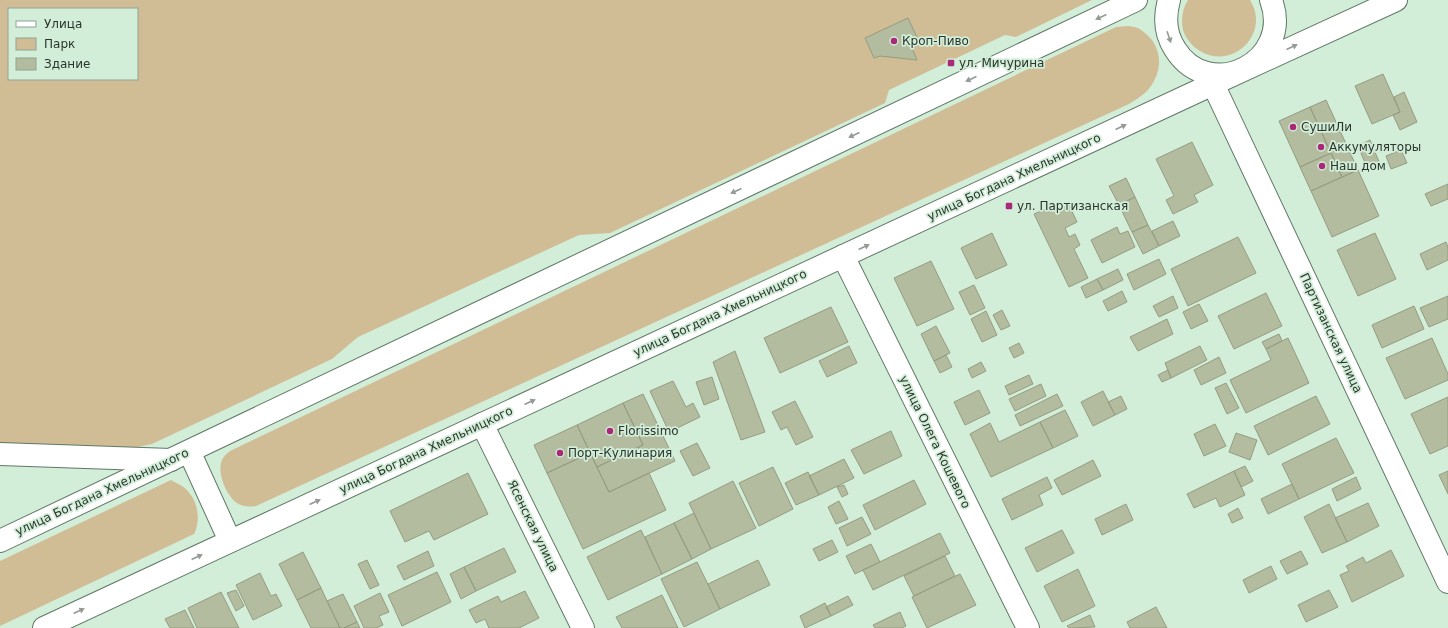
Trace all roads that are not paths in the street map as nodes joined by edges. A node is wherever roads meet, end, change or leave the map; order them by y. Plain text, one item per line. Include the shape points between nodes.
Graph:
1 (1136, 0) edge
2 (1169, 0) edge
3 (1271, 0) edge
4 (1396, 0) edge
5 (1244, 70) junction
6 (1213, 84) junction
7 (842, 256) junction
8 (482, 424) junction
9 (0, 454) edge
10 (180, 456) junction
11 (0, 541) edge
12 (230, 541) junction
13 (1448, 582) edge
14 (46, 628) edge
15 (583, 628) edge
16 (1028, 628) edge

1 -> 10 main road, улица Богдана Хмельницкого
2 -> 5 main road via 1165,19 1168,37 1183,60 1190,66 1208,73 1226,74
3 - 5 main road via 1275,18 1272,40 1259,59
5 -> 4 main road, улица Богдана Хмельницкого
5 - 6 main road, улица Богдана Хмельницкого
7 -> 6 main road, улица Богдана Хмельницкого
6 - 13 main road, Партизанская улица
8 -> 7 main road, улица Богдана Хмельницкого
7 - 16 main road, улица Олега Кошевого
12 -> 8 main road, улица Богдана Хмельницкого
8 - 15 main road, Ясенская улица
9 - 10 main road
10 - 11 main road, улица Богдана Хмельницкого
10 - 12 main road
14 -> 12 main road, улица Богдана Хмельницкого

